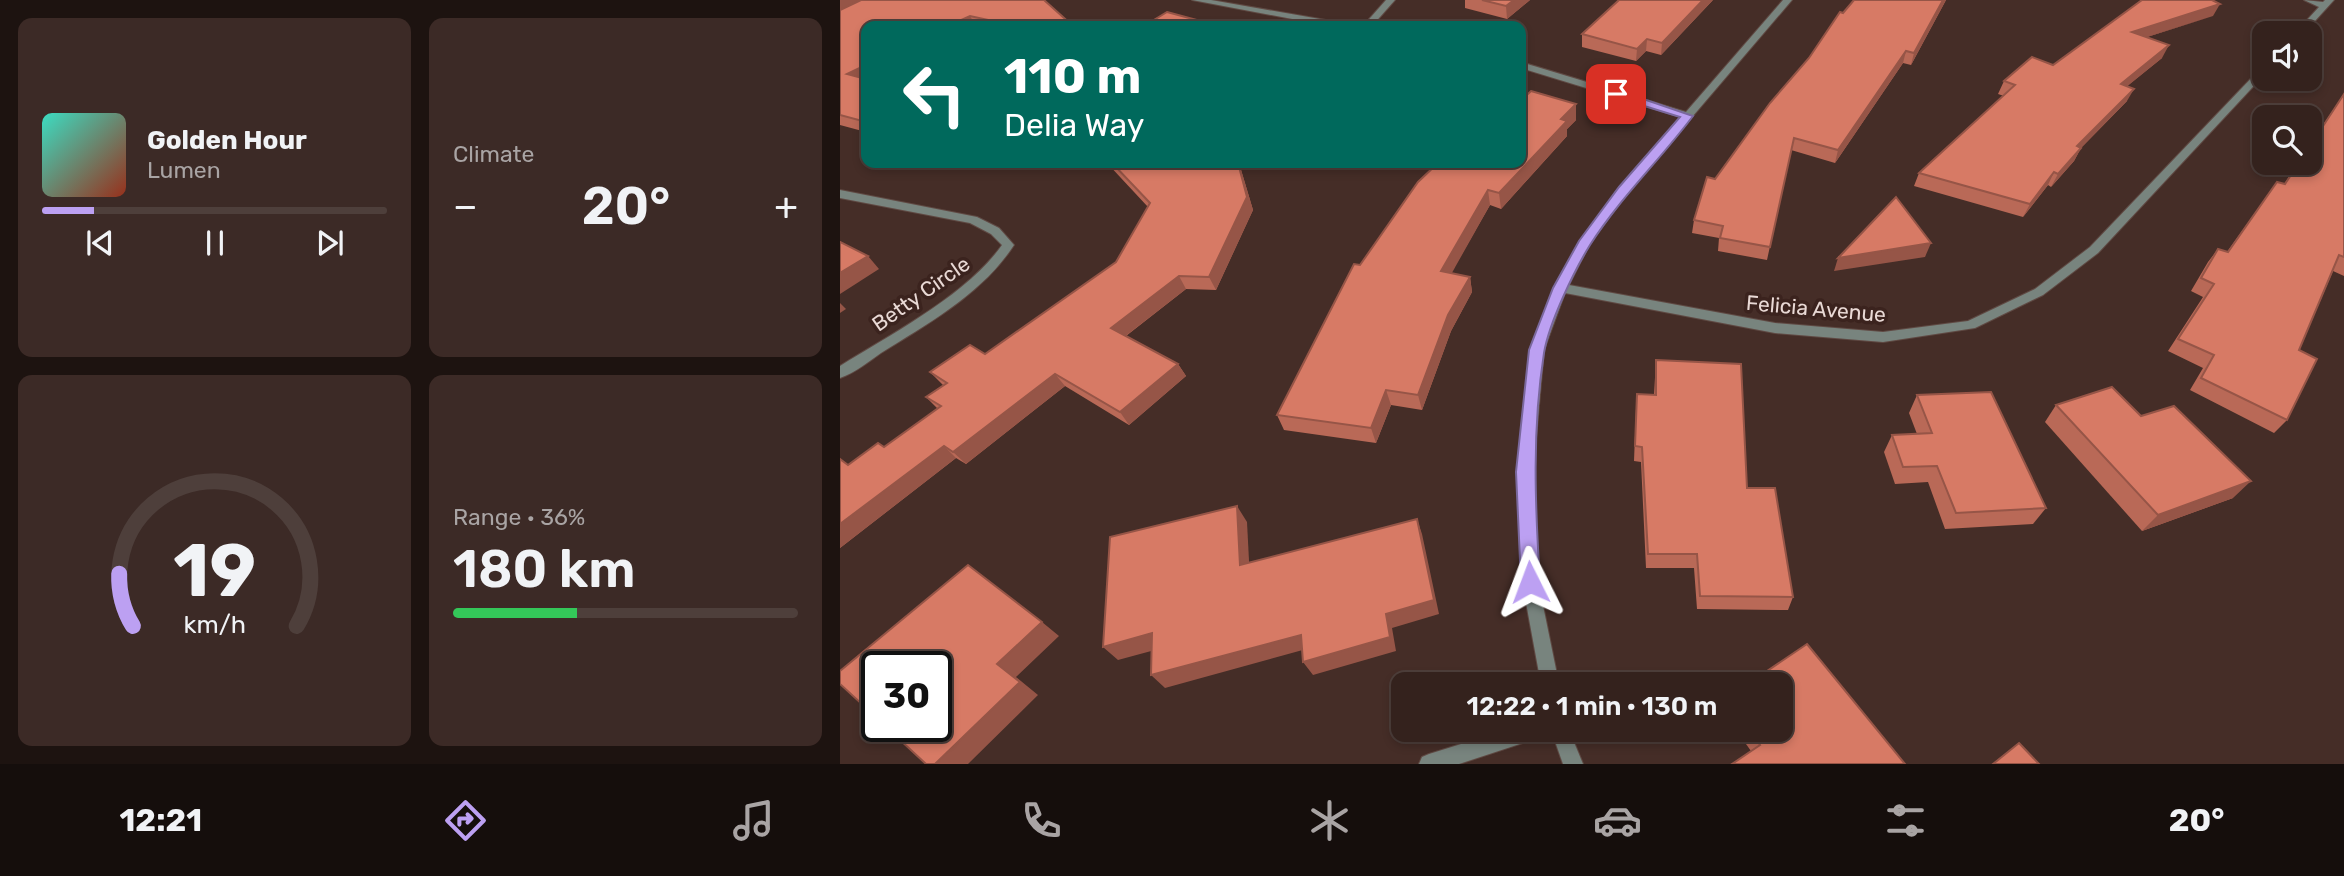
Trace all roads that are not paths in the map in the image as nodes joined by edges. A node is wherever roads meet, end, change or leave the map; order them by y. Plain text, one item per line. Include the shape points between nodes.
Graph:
1 (1196, 0) edge
2 (1391, 0) edge
3 (1788, 0) edge
4 (2308, 0) edge
5 (2327, 3) edge
6 (1315, 21) edge
7 (1372, 21) edge
8 (2310, 21) edge
9 (1526, 67) edge
10 (2252, 82) edge
11 (1687, 116) junction
12 (840, 194) edge
13 (1561, 288) junction
14 (840, 373) edge
15 (1548, 672) edge
16 (1498, 742) edge
17 (1565, 742) edge
18 (1429, 764) edge
19 (1573, 764) edge

1 - 6 street
2 - 7 street
3 - 11 street
4 - 5 street
5 - 8 street
9 - 11 street
10 - 13 street, Felicia Avenue via 2094,250 2039,292 1970,325 1883,337 1775,328
11 - 13 street via 1584,244
12 - 14 street, Betty Circle via 973,220 995,231 1008,245 1003,257 975,283
13 - 15 street via 1537,350 1525,472 1530,582
16 - 18 street
17 - 19 street

